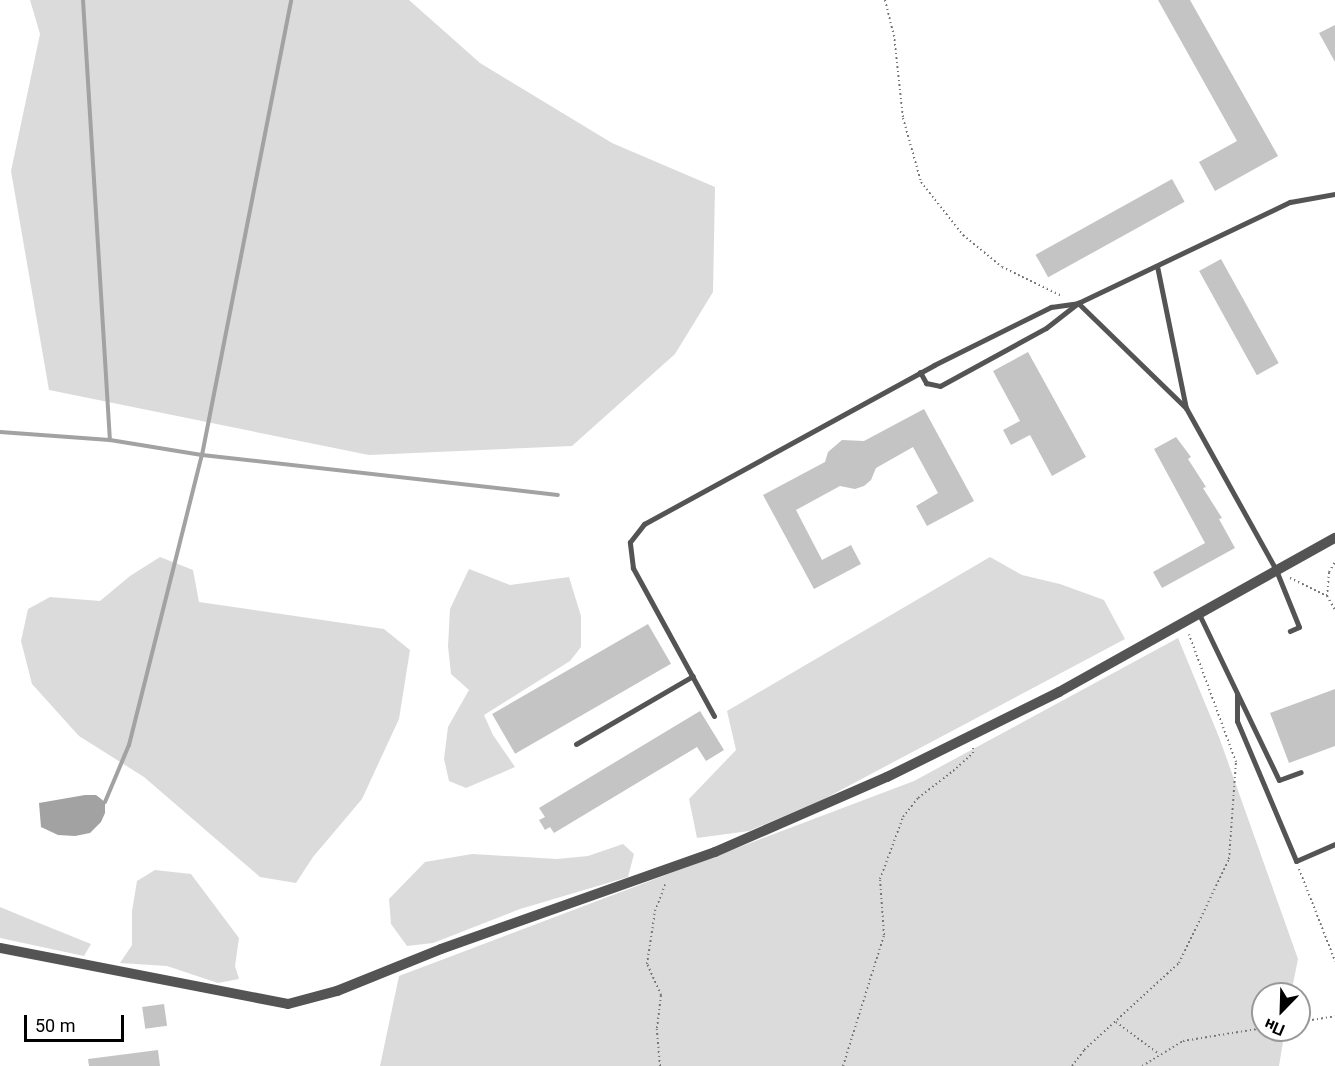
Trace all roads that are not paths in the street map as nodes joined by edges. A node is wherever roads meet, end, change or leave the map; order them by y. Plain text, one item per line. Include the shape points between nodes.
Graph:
1 (1335, 194) edge
2 (1157, 266) junction
3 (1078, 303) junction
4 (920, 372) junction
5 (1186, 408) junction
6 (1335, 538) edge
7 (1276, 570) junction
8 (1199, 614) junction
9 (1290, 631) dead end
10 (693, 676) junction
11 (1237, 694) junction
12 (714, 716) dead end
13 (576, 744) dead end
14 (1301, 772) dead end
15 (1335, 844) edge
16 (0, 948) edge

1 - 2 lane via 1290,202
2 - 3 lane
2 - 5 lane
3 - 4 lane via 1051,307
3 - 4 lane via 1046,328 940,386 926,383
3 - 5 lane
4 - 10 lane via 644,524 630,542 633,568
5 - 7 lane
6 - 7 street
7 - 8 street
7 - 9 lane via 1299,627
8 - 11 lane
8 - 16 street via 1059,692 887,777 715,852 441,949 337,991 288,1004
10 - 12 lane
10 - 13 lane
11 - 14 lane via 1278,780
11 - 15 lane via 1237,721 1296,861

